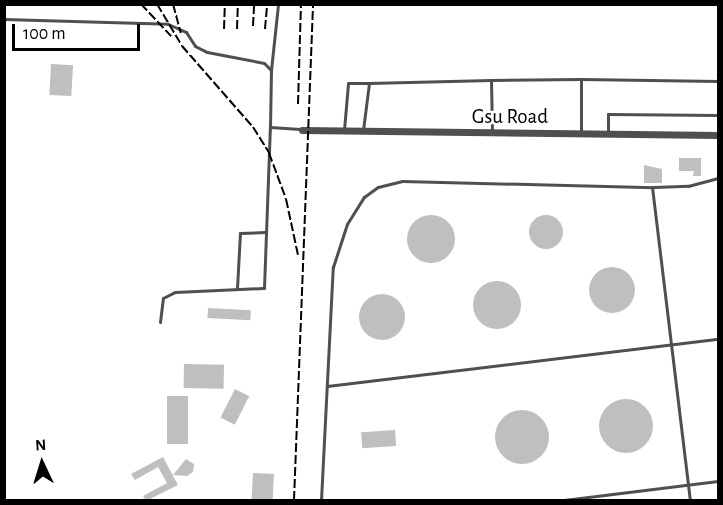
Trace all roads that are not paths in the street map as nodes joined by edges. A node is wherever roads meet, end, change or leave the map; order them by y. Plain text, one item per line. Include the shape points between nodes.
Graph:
1 (278, 4) edge
2 (4, 19) edge
3 (271, 70) junction
4 (491, 80) junction
5 (581, 80) junction
6 (718, 81) edge
7 (369, 83) junction
8 (718, 115) edge
9 (270, 127) junction
10 (302, 130) joint
11 (344, 132) junction
12 (363, 132) junction
13 (492, 133) junction
14 (581, 134) junction
15 (608, 134) junction
16 (718, 135) edge
17 (718, 178) edge
18 (652, 187) junction
19 (267, 232) junction
20 (237, 288) junction
21 (160, 322) dead end
22 (718, 339) edge
23 (670, 345) junction
24 (327, 386) junction
25 (718, 481) edge
26 (688, 485) junction
27 (321, 501) edge
28 (564, 501) edge
29 (690, 501) edge

1 - 3 lane
2 - 3 lane via 168,24 186,32 195,46 207,52 248,57
3 - 9 lane
4 - 5 lane
4 - 7 lane
4 - 13 lane
5 - 6 lane
5 - 14 lane
7 - 11 lane via 348,83
7 - 12 lane
8 - 15 lane via 608,114
9 - 10 lane
9 - 19 lane
10 - 11 street, Gsu Road
11 - 12 street, Gsu Road
12 - 13 street, Gsu Road
13 - 14 street, Gsu Road
14 - 15 street, Gsu Road
15 - 16 street, Gsu Road
17 - 18 lane via 688,186
18 - 23 lane
18 - 24 lane via 432,180 378,187 364,197 346,224 333,267
19 - 20 lane via 240,233
19 - 20 lane via 264,288
20 - 21 lane via 174,292 163,298
22 - 23 lane
23 - 24 lane
23 - 26 lane
24 - 27 lane
25 - 26 lane
26 - 28 lane
26 - 29 lane

